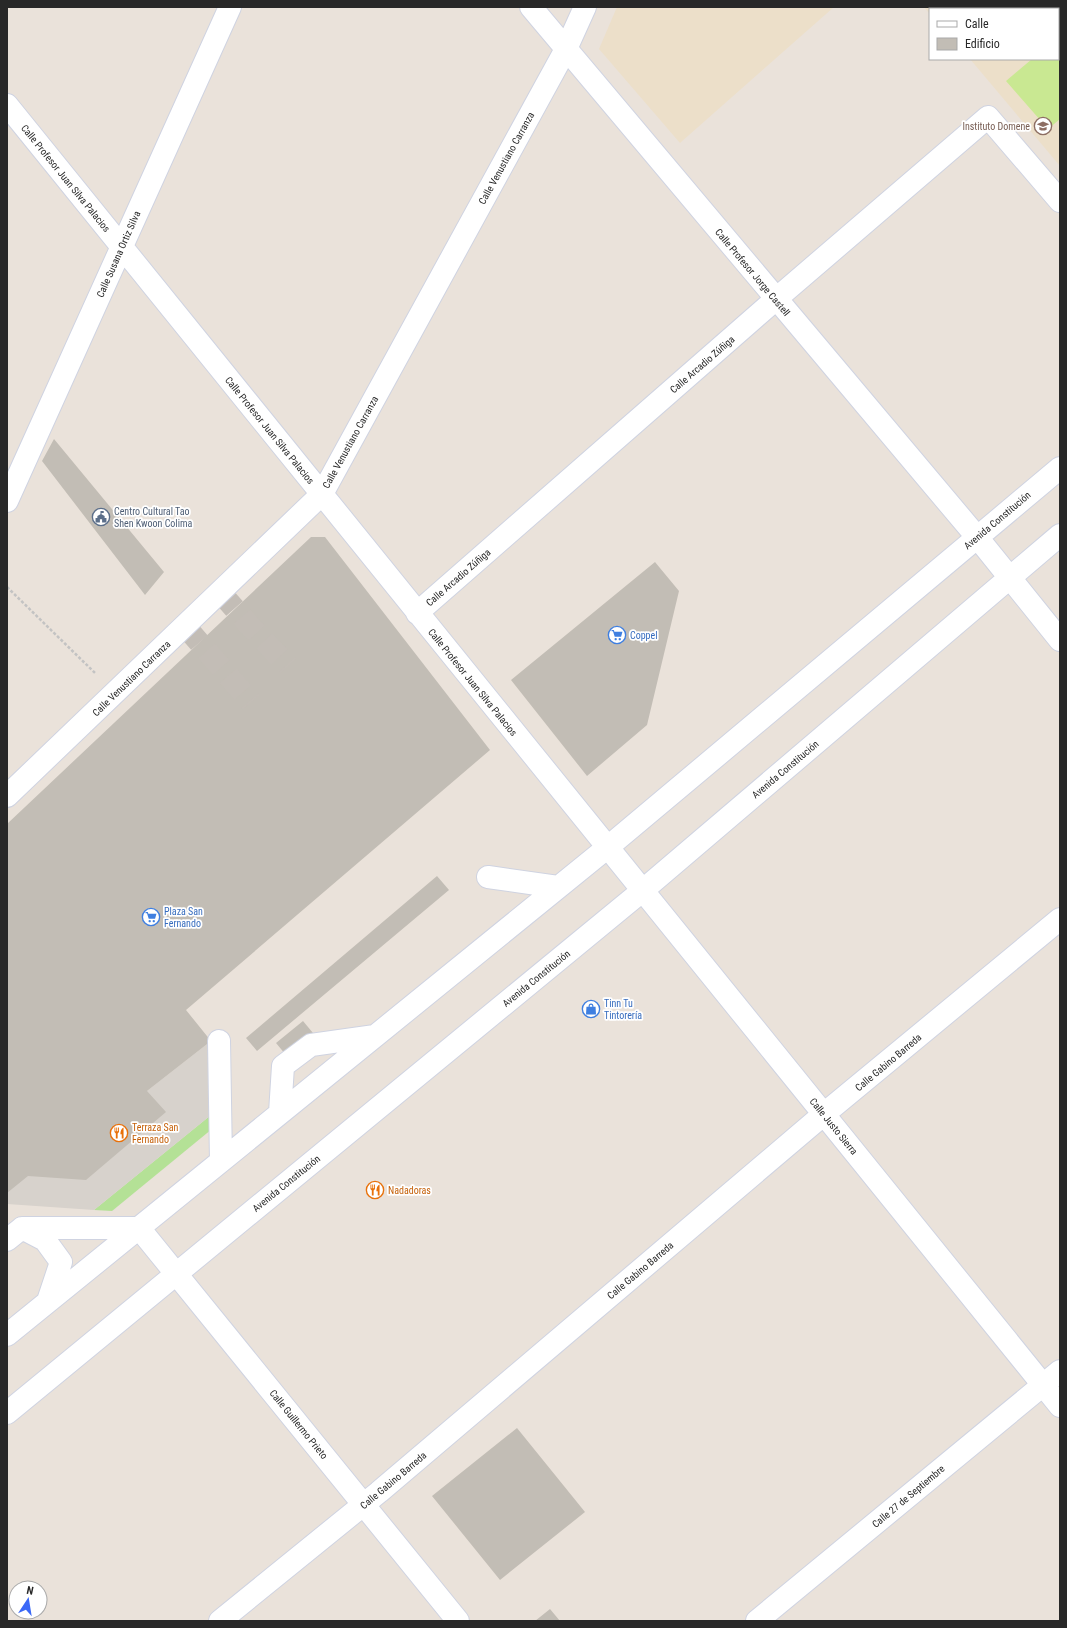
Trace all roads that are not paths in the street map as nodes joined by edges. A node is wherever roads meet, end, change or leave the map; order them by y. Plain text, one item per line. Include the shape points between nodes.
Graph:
1 (230, 7) edge
2 (531, 7) edge
3 (585, 7) edge
4 (566, 49) junction
5 (7, 106) edge
6 (1060, 201) edge
7 (121, 246) junction
8 (776, 299) junction
9 (1060, 468) edge
10 (322, 494) junction
11 (7, 501) edge
12 (1060, 535) edge
13 (977, 537) junction
14 (1009, 577) junction
15 (418, 613) junction
16 (1060, 640) edge
17 (7, 796) edge
18 (608, 847) junction
19 (488, 877) dead end
20 (558, 887) junction
21 (642, 891) junction
22 (1060, 919) edge
23 (375, 1036) junction
24 (220, 1041) dead end
25 (280, 1113) junction
26 (824, 1114) junction
27 (221, 1161) junction
28 (139, 1228) junction
29 (14, 1234) edge
30 (177, 1273) junction
31 (48, 1301) junction
32 (7, 1335) edge
33 (1060, 1371) edge
34 (1043, 1385) junction
35 (1060, 1406) edge
36 (7, 1413) edge
37 (364, 1505) junction
38 (220, 1621) edge
39 (458, 1621) edge
40 (757, 1621) edge

1 - 7 street, Calle Susana Ortiz Silva
2 - 4 street, Calle Profesor Jorge Castell
3 - 4 street, Calle Venustiano Carranza
4 - 8 street, Calle Profesor Jorge Castell
4 - 10 street, Calle Venustiano Carranza
5 - 7 street, Calle Profesor Juan Silva Palacios
6 - 8 street, Calle Arcadio Zúñiga via 988,117
7 - 10 street, Calle Profesor Juan Silva Palacios
7 - 11 street, Calle Susana Ortiz Silva
8 - 13 street, Calle Profesor Jorge Castell
8 - 15 street, Calle Arcadio Zúñiga
9 - 13 street, Avenida Constitución
10 - 15 street, Calle Profesor Juan Silva Palacios
10 - 17 street, Calle Venustiano Carranza
12 - 14 street, Avenida Constitución
13 - 14 street, Calle Profesor Jorge Castell
13 - 18 street, Avenida Constitución
14 - 16 street, Calle Profesor Jorge Castell
14 - 21 street, Avenida Constitución
15 - 18 street, Calle Profesor Juan Silva Palacios
18 - 20 street, Avenida Constitución
18 - 21 street, Calle Justo Sierra
19 - 20 street
20 - 23 street, Avenida Constitución
21 - 26 street, Calle Justo Sierra
21 - 30 street, Avenida Constitución
22 - 26 street, Calle Gabino Barreda
23 - 25 street, Avenida Constitución
23 - 25 street via 311,1045 283,1066
24 - 27 street
25 - 27 street, Avenida Constitución
26 - 34 street, Calle Justo Sierra
26 - 37 street, Calle Gabino Barreda
27 - 28 street, Avenida Constitución
28 - 29 street
28 - 30 street, Calle Guillermo Prieto
28 - 31 street, Avenida Constitución
29 - 31 street via 45,1240 61,1262
30 - 36 street, Avenida Constitución
30 - 37 street, Calle Guillermo Prieto
31 - 32 street, Avenida Constitución
33 - 34 street, Calle 27 de Septiembre
34 - 35 street, Calle Justo Sierra
34 - 40 street, Calle 27 de Septiembre
37 - 38 street, Calle Gabino Barreda
37 - 39 street, Calle Guillermo Prieto

